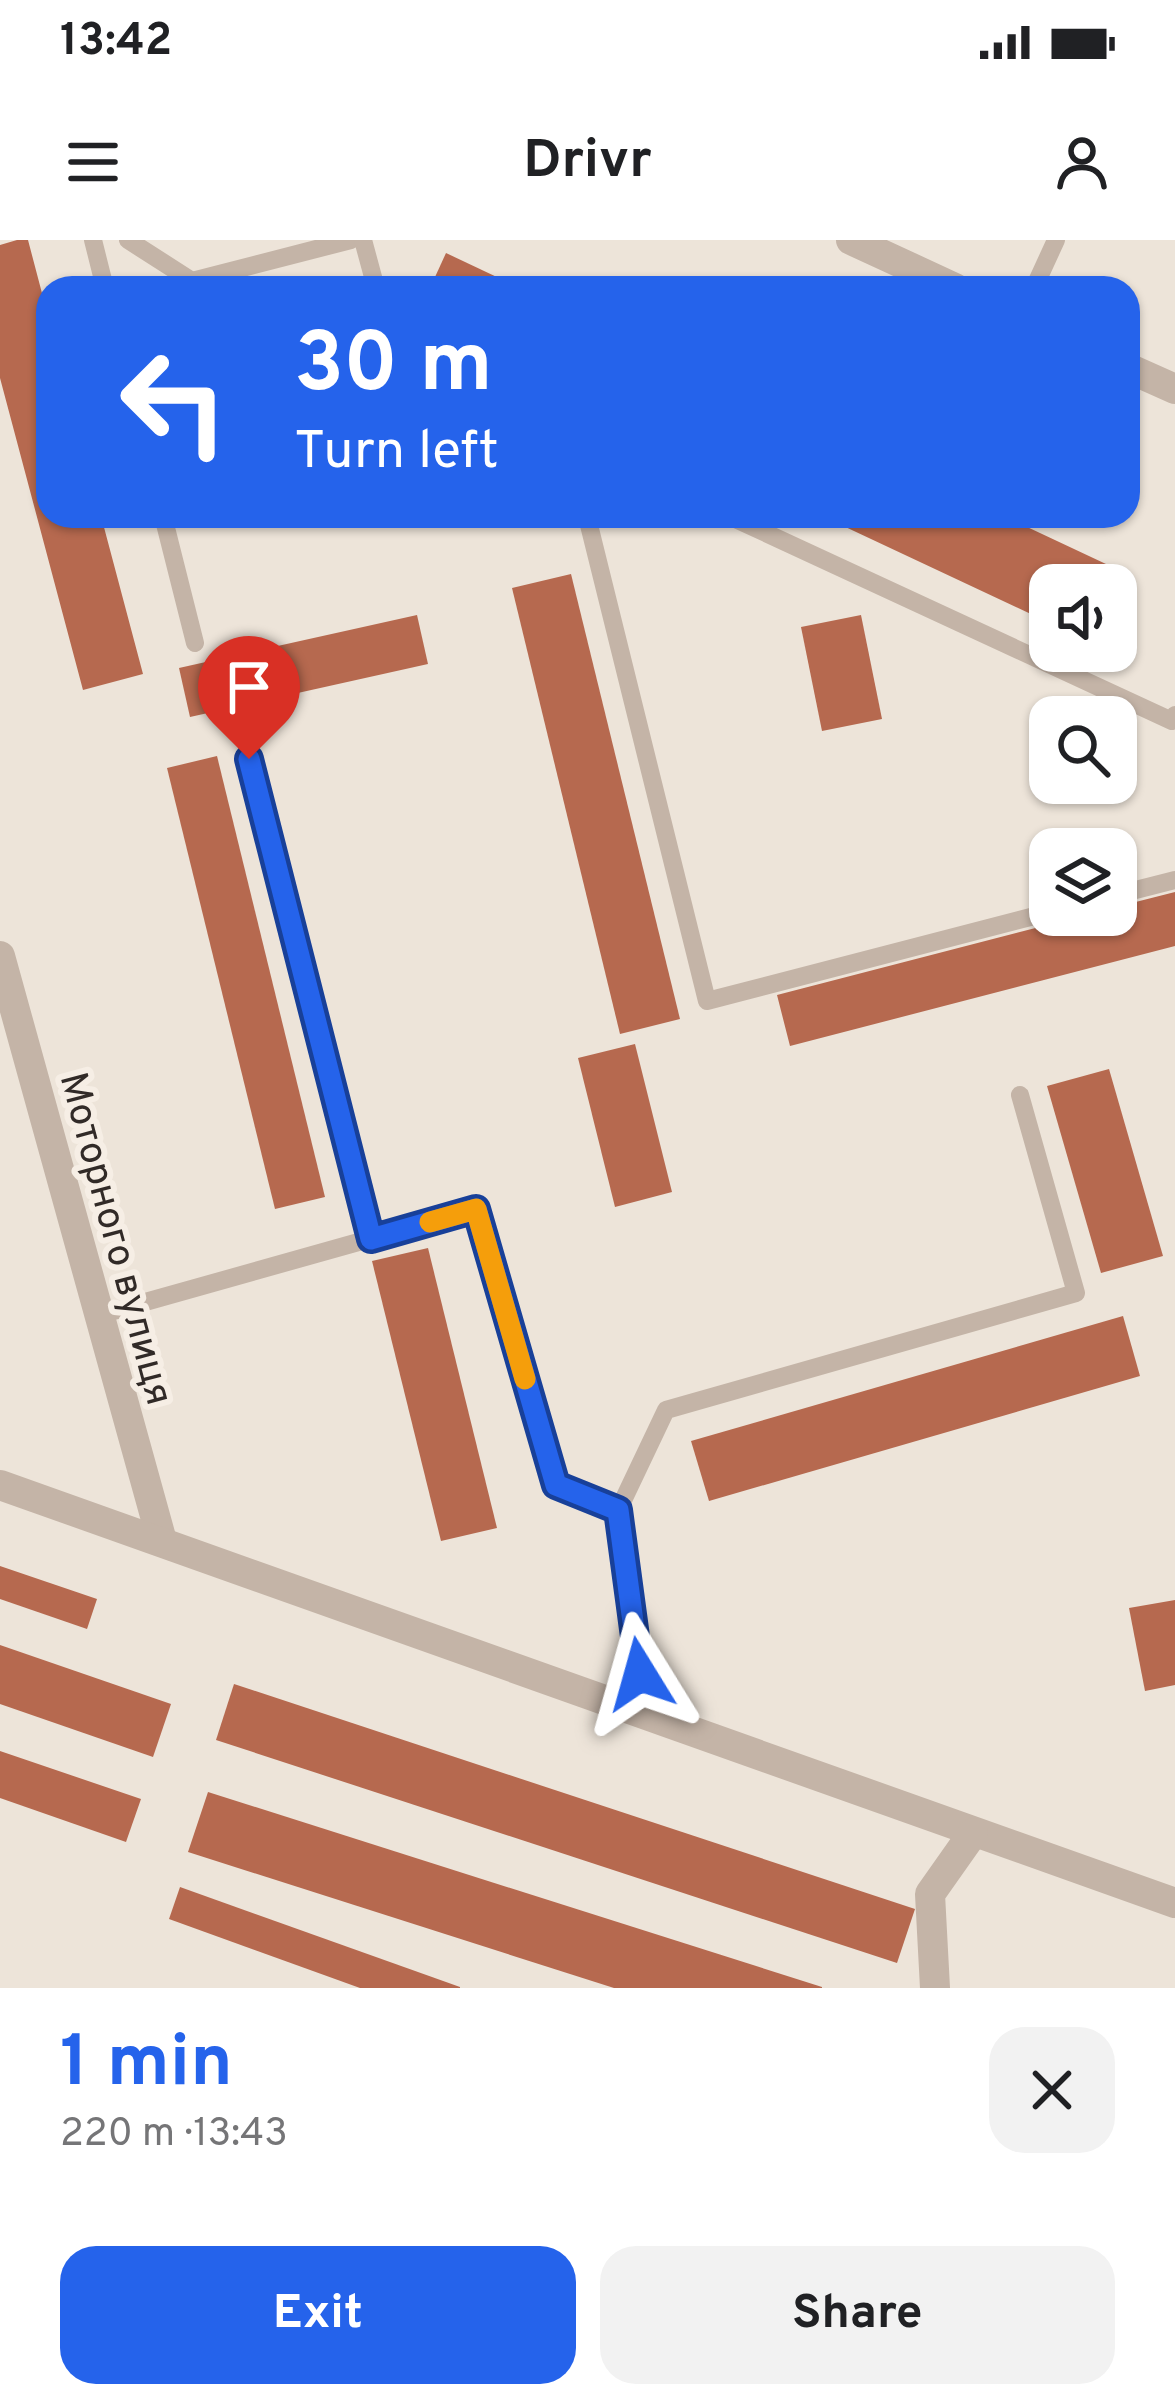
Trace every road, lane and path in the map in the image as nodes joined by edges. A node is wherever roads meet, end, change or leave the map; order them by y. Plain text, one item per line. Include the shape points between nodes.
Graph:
1 (93, 240) edge
2 (128, 240) edge
3 (351, 240) edge
4 (363, 240) edge
5 (850, 240) edge
6 (1056, 240) edge
7 (102, 276) edge
8 (185, 276) edge
9 (212, 276) edge
10 (373, 276) edge
11 (929, 276) edge
12 (1040, 276) edge
13 (1140, 373) edge
14 (1175, 389) edge
15 (166, 528) edge
16 (590, 528) edge
17 (755, 528) edge
18 (195, 643) dead end
19 (1174, 720) edge
20 (249, 759) dead end
21 (1175, 880) edge
22 (1137, 890) edge
23 (1029, 917) edge
24 (0, 956) edge
25 (1020, 1095) dead end
26 (371, 1239) junction
27 (100, 1315) junction
28 (0, 1484) edge
29 (618, 1510) junction
30 (162, 1541) junction
31 (646, 1715) junction
32 (973, 1833) junction
33 (1175, 1903) edge
34 (935, 1988) edge

1 - 7 lane
2 - 8 lane
3 - 9 lane
4 - 10 lane
5 - 11 street
6 - 12 lane
13 - 14 street
15 - 18 lane
16 - 23 lane via 707,1001
17 - 19 lane
20 - 26 lane
21 - 22 lane
24 - 27 street, Моторного вулиця
25 - 29 lane via 1076,1293 666,1410
26 - 27 lane
26 - 29 lane via 476,1209 556,1485
27 - 30 street, Моторного вулиця
28 - 30 street
29 - 31 lane
30 - 31 street
31 - 32 street
32 - 33 street
32 - 34 street via 930,1894

